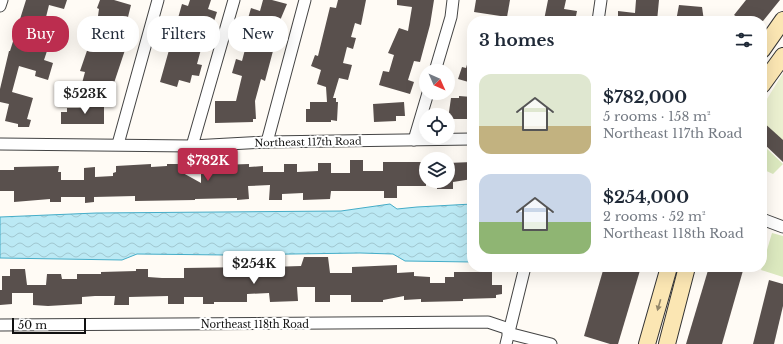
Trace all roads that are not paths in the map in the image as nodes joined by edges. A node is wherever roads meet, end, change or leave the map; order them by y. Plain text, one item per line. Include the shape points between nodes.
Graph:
1 (2, 0) edge
2 (158, 0) edge
3 (234, 0) edge
4 (305, 0) edge
5 (453, 0) edge
6 (601, 0) edge
7 (0, 6) edge
8 (599, 16) edge
9 (783, 20) edge
10 (767, 43) edge
11 (783, 56) edge
12 (437, 64) edge
13 (767, 78) edge
14 (426, 100) edge
15 (467, 139) edge
16 (414, 140) junction
17 (267, 142) junction
18 (0, 144) edge
19 (118, 144) junction
20 (192, 146) junction
21 (767, 221) edge
22 (783, 227) edge
23 (524, 272) edge
24 (668, 272) edge
25 (686, 272) edge
26 (0, 325) edge
27 (508, 335) edge
28 (551, 344) edge
29 (647, 344) edge
30 (668, 344) edge

1 - 7 street
2 - 19 street
3 - 20 street
4 - 17 street
5 - 12 street via 451,17
6 - 8 street
9 - 10 street
11 - 13 street
14 - 16 street
15 - 16 street, Northeast 117th Road
16 - 17 street, Northeast 117th Road
17 - 20 street, Northeast 117th Road
18 - 19 street, Northeast 117th Road
19 - 20 street, Northeast 117th Road
21 - 22 street
23 - 27 street
24 -> 29 street
25 - 30 street
26 - 27 street, Northeast 118th Road via 488,322
27 - 28 street, Northeast 118th Road

